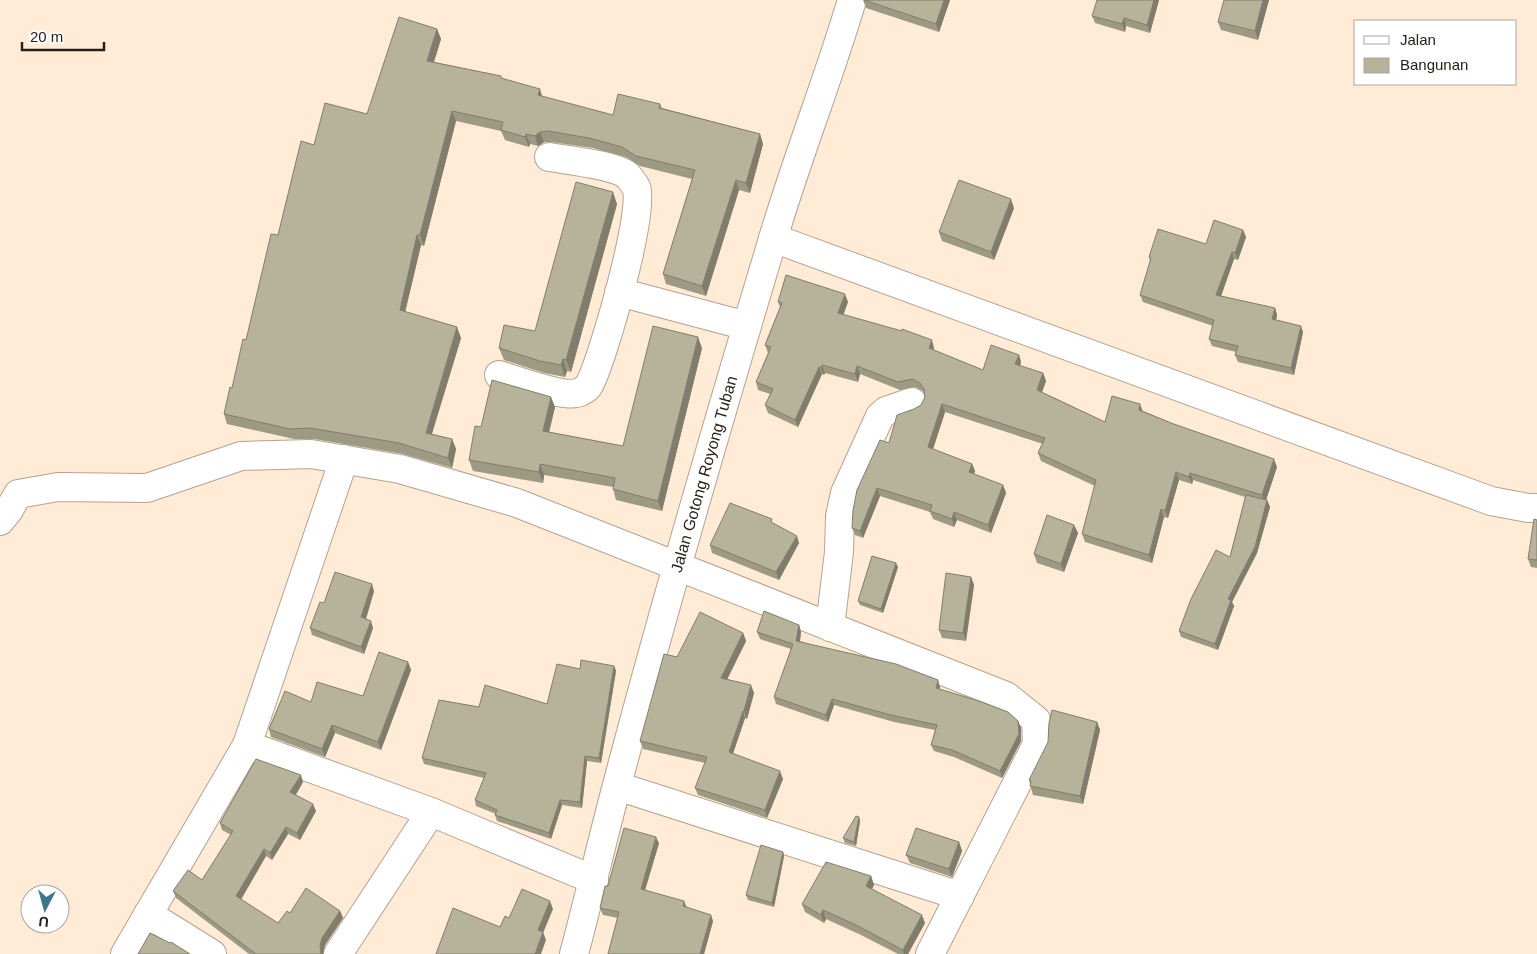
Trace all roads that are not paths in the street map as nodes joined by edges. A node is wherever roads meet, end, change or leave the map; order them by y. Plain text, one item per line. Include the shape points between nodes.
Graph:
1 (852, 0) edge
2 (549, 157) dead end
3 (773, 238) junction
4 (619, 292) junction
5 (747, 326) junction
6 (499, 375) dead end
7 (912, 402) dead end
8 (344, 459) junction
9 (9, 492) edge
10 (1537, 508) edge
11 (0, 521) edge
12 (677, 566) junction
13 (830, 627) junction
14 (247, 745) junction
15 (617, 786) junction
16 (431, 812) junction
17 (594, 880) junction
18 (960, 896) junction
19 (148, 914) junction
20 (125, 954) edge
21 (212, 954) edge
22 (338, 954) edge
23 (574, 954) edge
24 (930, 954) edge

1 - 3 street, Jalan Gotong Royong Tuban
2 - 4 street via 591,164 627,175 638,189 638,208
3 - 5 street, Jalan Gotong Royong Tuban
3 - 10 street via 1491,501
4 - 5 street
4 - 6 street via 588,388 565,394
5 - 12 street, Jalan Gotong Royong Tuban
7 - 13 street via 880,416 845,493
8 - 9 street via 311,454 241,456 147,488 58,487
8 - 12 street via 400,468 517,503
8 - 14 street
9 - 11 street via 9,510
12 - 13 street
12 - 15 street, Jalan Gotong Royong Tuban
13 - 18 street via 1006,696 1036,720 1038,744
14 - 16 street
14 - 19 street
15 - 17 street, Jalan Gotong Royong Tuban
15 - 18 street
16 - 17 street
16 - 22 street
17 - 23 street, Jalan Gotong Royong Tuban
18 - 24 street
19 - 20 street
19 - 21 street

